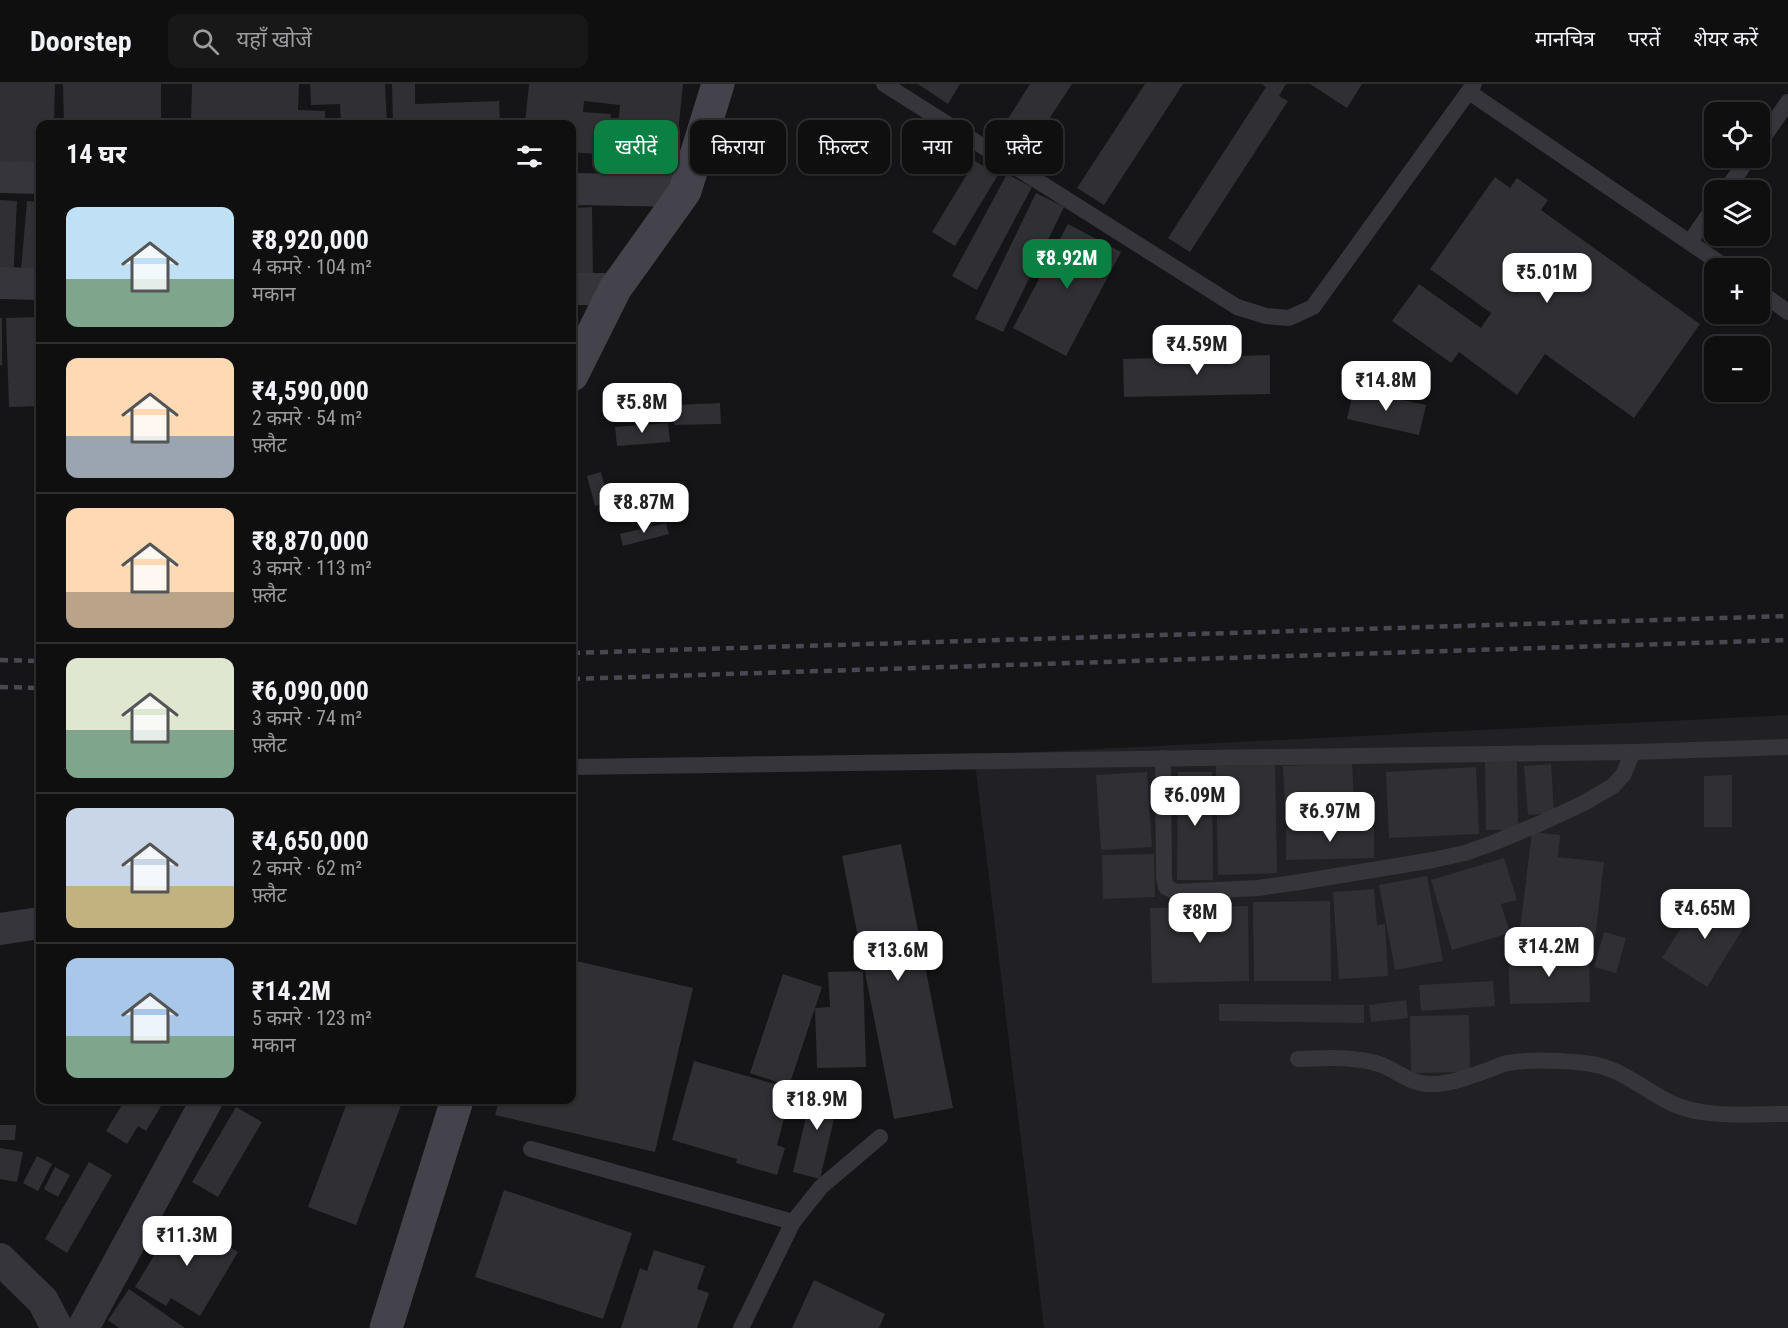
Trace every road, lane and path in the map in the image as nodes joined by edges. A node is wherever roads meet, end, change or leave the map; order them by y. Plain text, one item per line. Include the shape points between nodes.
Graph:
1 (718, 84) edge
2 (884, 84) edge
3 (1472, 88) edge
4 (1788, 102) edge
5 (1770, 128) edge
6 (0, 177) edge
7 (36, 178) edge
8 (576, 189) edge
9 (685, 191) junction
10 (1704, 222) edge
11 (1690, 242) junction
12 (1713, 258) edge
13 (0, 283) edge
14 (36, 284) edge
15 (576, 289) edge
16 (615, 289) junction
17 (1770, 299) edge
18 (1788, 312) edge
19 (576, 367) edge
20 (1788, 747) edge
21 (1633, 752) junction
22 (1163, 759) junction
23 (576, 767) edge
24 (36, 924) edge
25 (0, 929) edge
26 (1298, 1059) dead end
27 (205, 1104) edge
28 (456, 1104) edge
29 (1788, 1114) edge
30 (880, 1137) dead end
31 (531, 1149) dead end
32 (793, 1222) junction
33 (0, 1259) edge
34 (57, 1328) edge
35 (83, 1328) edge
36 (386, 1328) edge
37 (741, 1328) edge

1 - 9 street
2 - 3 lane via 1238,307 1289,318 1313,307
3 - 11 lane
4 - 5 lane
6 - 7 street
8 - 9 street
9 - 16 street
10 - 11 lane
11 - 12 lane
13 - 14 street
15 - 16 street
16 - 19 street
17 - 18 lane
20 - 21 lane
21 - 22 lane
21 - 22 lane via 1623,775 1613,786 1541,823 1465,853 1258,888 1176,892 1166,887 1164,878
22 - 23 lane
24 - 25 street
26 - 29 lane via 1366,1061 1426,1084 1447,1084 1507,1064 1585,1063 1625,1074 1672,1104 1690,1109 1729,1114
27 - 35 street
28 - 36 street
30 - 32 lane via 821,1187
31 - 32 lane
32 - 37 lane
33 - 34 street via 44,1301

